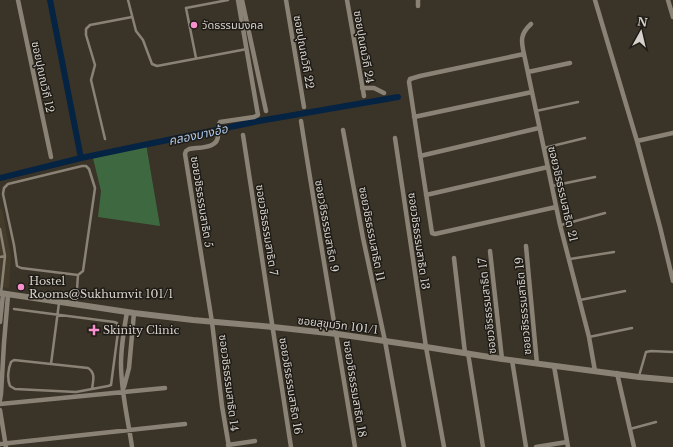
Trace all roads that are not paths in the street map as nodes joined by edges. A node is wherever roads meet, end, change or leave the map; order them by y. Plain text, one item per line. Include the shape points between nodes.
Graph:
1 (18, 0) edge
2 (128, 0) edge
3 (228, 0) edge
4 (238, 0) edge
5 (242, 0) edge
6 (286, 0) edge
7 (347, 0) edge
8 (418, 0) edge
9 (595, 0) edge
10 (668, 0) edge
11 (418, 6) dead end
12 (132, 17) junction
13 (673, 17) edge
14 (531, 24) dead end
15 (247, 49) junction
16 (524, 54) junction
17 (196, 58) junction
18 (570, 63) dead end
19 (528, 72) junction
20 (362, 88) junction
21 (532, 92) junction
22 (384, 93) dead end
23 (364, 96) dead end
24 (578, 102) dead end
25 (304, 107) dead end
26 (266, 111) dead end
27 (536, 111) junction
28 (414, 117) junction
29 (301, 121) dead end
30 (539, 128) junction
31 (342, 130) dead end
32 (673, 134) edge
33 (243, 135) dead end
34 (395, 138) dead end
35 (585, 138) dead end
36 (105, 139) dead end
37 (637, 141) junction
38 (544, 148) junction
39 (420, 156) junction
40 (51, 157) dead end
41 (548, 167) junction
42 (595, 176) dead end
43 (552, 186) junction
44 (426, 195) junction
45 (556, 207) junction
46 (605, 214) dead end
47 (560, 225) junction
48 (0, 229) edge
49 (526, 246) dead end
50 (490, 251) dead end
51 (614, 252) dead end
52 (0, 256) edge
53 (6, 256) junction
54 (454, 258) dead end
55 (569, 259) junction
56 (78, 275) junction
57 (673, 281) edge
58 (625, 291) dead end
59 (3, 294) edge
60 (580, 300) junction
61 (59, 302) junction
62 (76, 304) junction
63 (14, 309) dead end
64 (130, 312) junction
65 (57, 314) junction
66 (0, 322) edge
67 (212, 322) junction
68 (273, 327) junction
69 (632, 328) dead end
70 (336, 334) junction
71 (589, 337) junction
72 (385, 341) junction
73 (426, 347) junction
74 (673, 352) edge
75 (466, 353) junction
76 (502, 359) junction
77 (512, 360) junction
78 (51, 364) junction
79 (537, 364) junction
80 (554, 366) junction
81 (595, 371) junction
82 (617, 373) junction
83 (639, 377) junction
84 (673, 380) edge
85 (165, 388) dead end
86 (92, 389) junction
87 (123, 393) junction
88 (0, 400) edge
89 (0, 404) edge
90 (0, 410) edge
91 (656, 422) dead end
92 (185, 424) dead end
93 (630, 429) junction
94 (130, 430) junction
95 (255, 441) dead end
96 (4, 445) edge
97 (568, 445) edge
98 (228, 446) edge
99 (132, 447) edge
100 (291, 447) edge
101 (355, 447) edge
102 (404, 447) edge
103 (444, 447) edge
104 (483, 447) edge
105 (526, 447) edge
106 (536, 447) edge
107 (634, 447) edge

1 - 40 street, ซอยปุณณวิถี 12
2 - 12 lane
3 - 17 lane via 186,8
4 - 15 street, ซอยวชิรธรรมสาธิต 5
5 - 26 street
6 - 25 street, ซอยปุณณวิถี 22
7 - 20 street, ซอยปุณณวิถี 24
8 - 11 street
9 - 37 street
10 - 13 street
12 - 17 lane via 152,64 157,66
12 - 36 lane via 90,25 86,29 94,65 91,80
14 - 16 street, ซอยวชิรธรรมสาธิต 21 via 522,34
15 - 17 lane
15 - 67 street, ซอยวชิรธรรมสาธิต 5 via 258,115 220,122 217,142 189,149 185,154
16 - 19 street, ซอยวชิรธรรมสาธิต 21
16 - 28 street via 410,80
18 - 19 street
19 - 21 street, ซอยวชิรธรรมสาธิต 21
20 - 22 street via 374,88
20 - 23 street, ซอยปุณณวิถี 24
21 - 27 street, ซอยวชิรธรรมสาธิต 21
21 - 28 street
24 - 27 lane
27 - 30 street, ซอยวชิรธรรมสาธิต 21
28 - 39 street
29 - 70 street, ซอยวชิรธรรมสาธิต 9
30 - 38 street, ซอยวชิรธรรมสาธิต 21
30 - 39 street
31 - 72 street, ซอยวชิรธรรมสาธิต 11
32 - 37 street
33 - 68 street, ซอยวชิรธรรมสาธิต 7
34 - 73 street, ซอยวชิรธรรมสาธิต 13
35 - 38 lane
37 - 57 street
38 - 41 street, ซอยวชิรธรรมสาธิต 21
39 - 44 street
41 - 43 street, ซอยวชิรธรรมสาธิต 21
41 - 44 street
42 - 43 lane
43 - 45 street, ซอยวชิรธรรมสาธิต 21
44 - 45 street via 432,233 435,234
45 - 47 street, ซอยวชิรธรรมสาธิต 21
46 - 47 lane
47 - 55 street, ซอยวชิรธรรมสาธิต 21
48 - 53 lane
49 - 79 street, ซอยวชิรธรรมสาธิต 19
50 - 76 street, ซอยวชิรธรรมสาธิต 17
51 - 55 lane
52 - 53 lane
53 - 59 lane
54 - 75 street
55 - 60 street, ซอยวชิรธรรมสาธิต 21
56 - 56 lane via 17,266 3,194 8,184 82,166 89,169 95,188 83,271
56 - 62 lane
58 - 60 lane
59 - 61 street, ซอยสุขุมวิท 101/1
59 - 66 street
59 - 88 street via 4,343
60 - 71 street, ซอยวชิรธรรมสาธิต 21
61 - 62 street, ซอยสุขุมวิท 101/1
61 - 65 lane
62 - 64 street, ซอยสุขุมวิท 101/1
63 - 65 lane
64 - 67 street, ซอยสุขุมวิท 101/1
64 - 87 street via 128,368
64 - 87 street via 121,364
65 - 78 lane
65 - 86 lane via 117,323 111,385
67 - 68 street, ซอยสุขุมวิท 101/1
67 - 98 street, ซอยวชิรธรรมสาธิต 14
68 - 70 street, ซอยสุขุมวิท 101/1
68 - 100 street, ซอยวชิรธรรมสาธิต 16
69 - 71 lane
70 - 72 street, ซอยสุขุมวิท 101/1
70 - 101 street, ซอยวชิรธรรมสาธิต 18
71 - 81 street, ซอยวชิรธรรมสาธิต 21
72 - 73 street, ซอยสุขุมวิท 101/1
72 - 102 street, ซอยวชิรธรรมสาธิต 11
73 - 75 street, ซอยสุขุมวิท 101/1
73 - 103 street, ซอยวชิรธรรมสาธิต 13
74 - 83 lane via 646,352
75 - 76 street, ซอยสุขุมวิท 101/1
75 - 104 street
76 - 77 street, ซอยสุขุมวิท 101/1
77 - 79 street, ซอยสุขุมวิท 101/1
77 - 105 street
78 - 86 lane via 88,368 94,374
78 - 86 lane via 14,360 11,362 8,382 15,389 76,392
79 - 80 street, ซอยสุขุมวิท 101/1
80 - 81 street, ซอยสุขุมวิท 101/1
80 - 97 street
81 - 82 street, ซอยสุขุมวิท 101/1
82 - 83 street, ซอยสุขุมวิท 101/1
82 - 93 street
83 - 84 street, ซอยสุขุมวิท 101/1
85 - 87 street
87 - 89 street
87 - 94 street
90 - 96 street
91 - 93 lane
92 - 94 street
93 - 107 street
94 - 96 street
94 - 99 street
95 - 98 street
97 - 106 street

